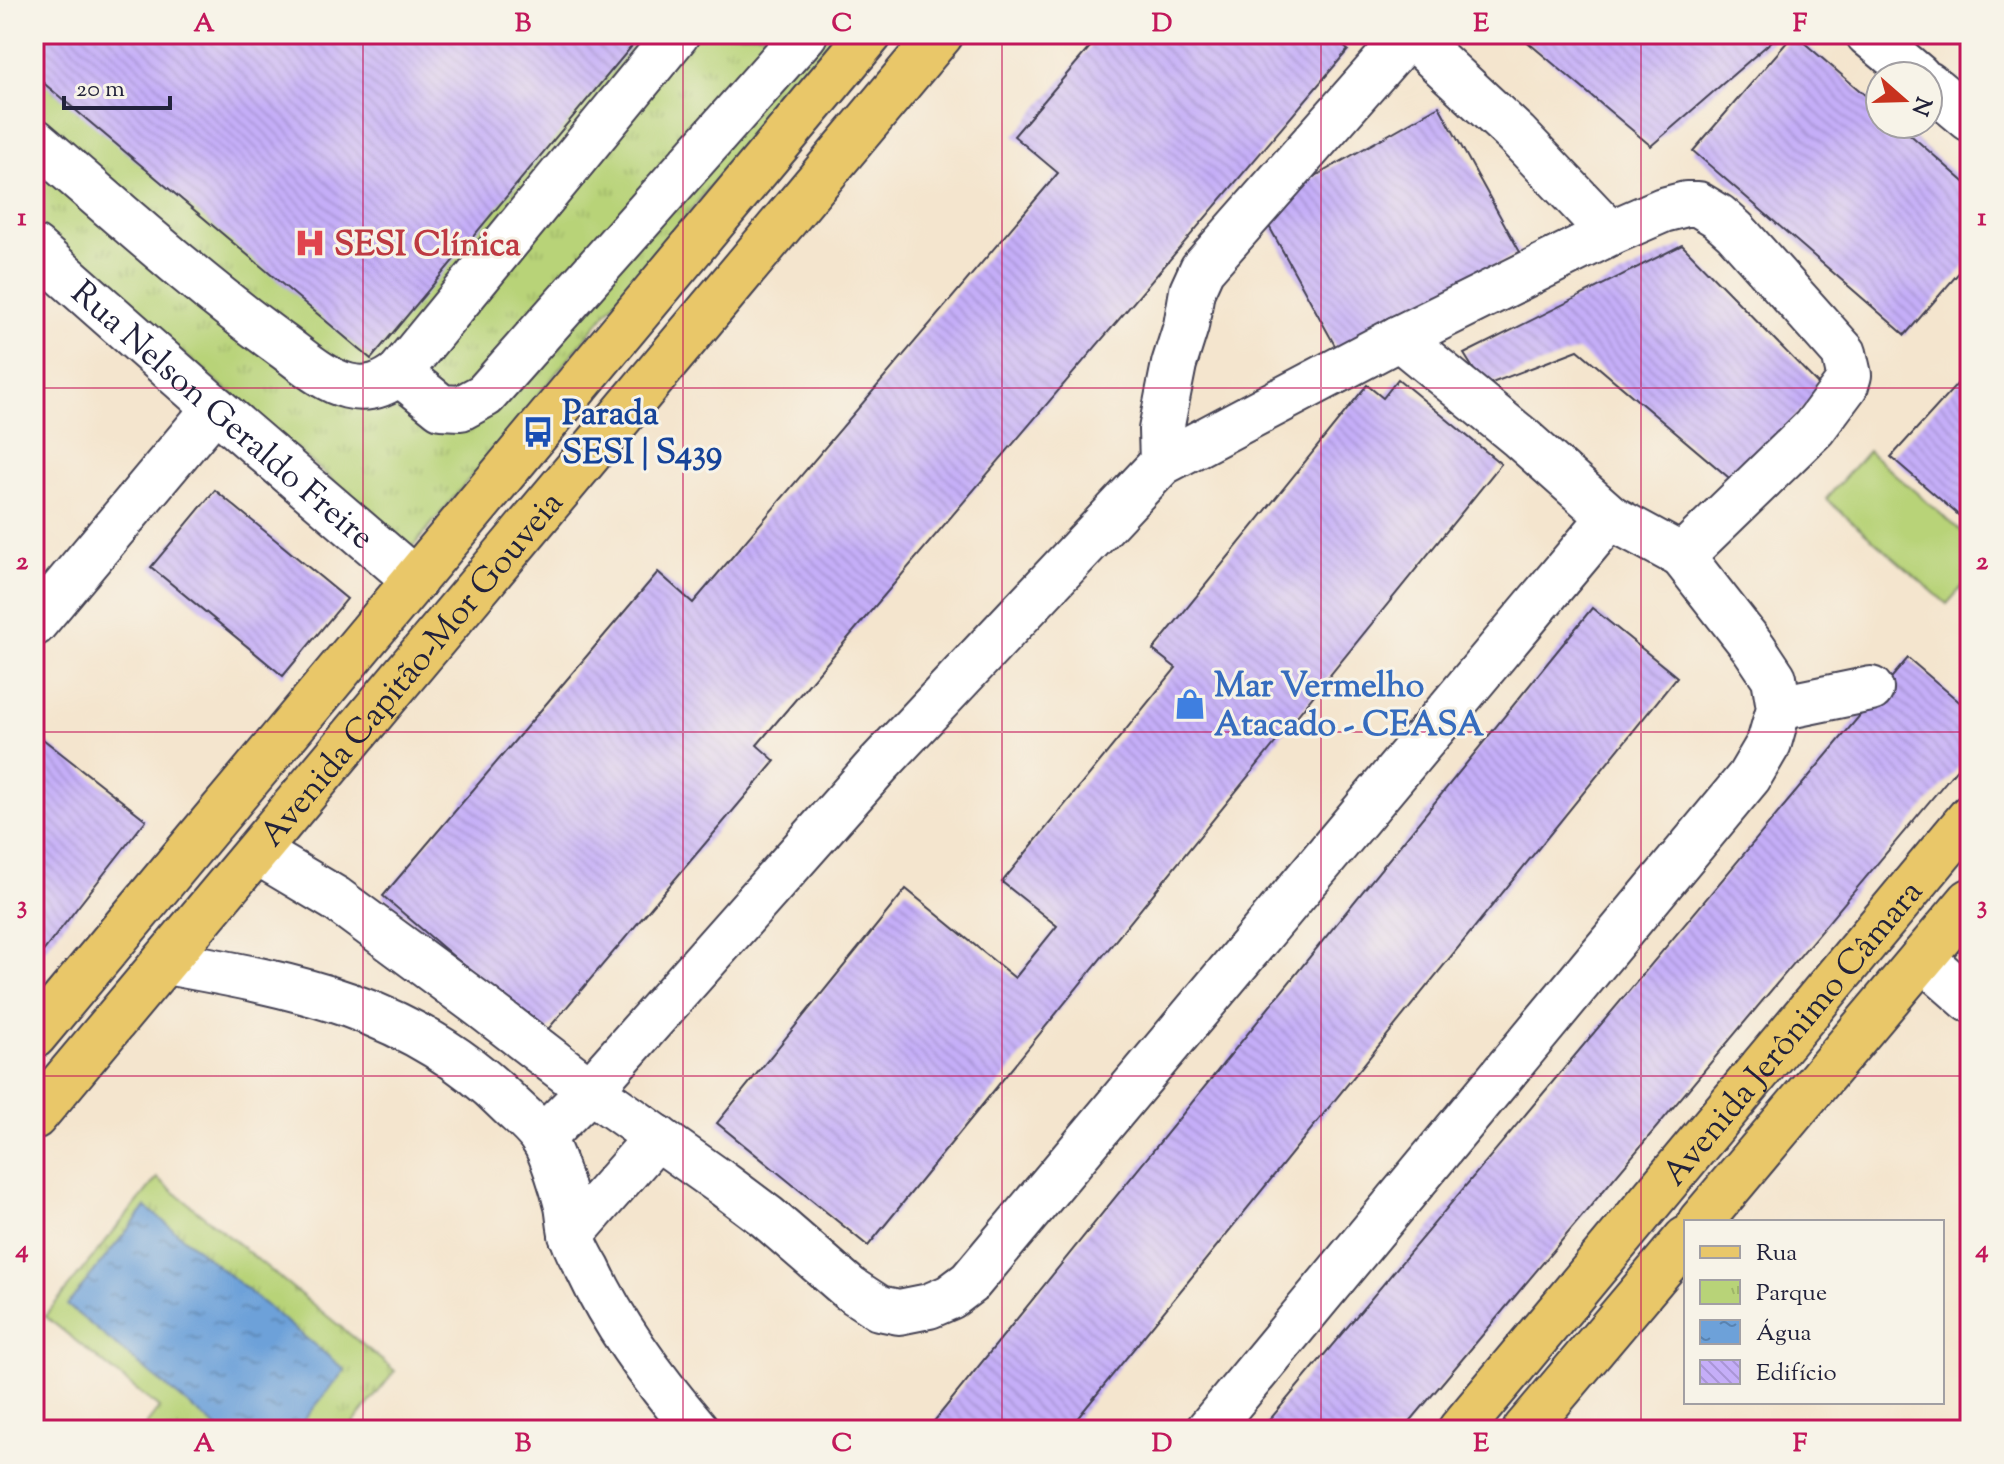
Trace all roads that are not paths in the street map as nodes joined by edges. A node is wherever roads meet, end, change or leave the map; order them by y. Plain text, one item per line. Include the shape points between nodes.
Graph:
1 (677, 34) edge
2 (805, 34) edge
3 (870, 34) edge
4 (896, 34) edge
5 (941, 34) edge
6 (1409, 34) edge
7 (1868, 34) edge
8 (1899, 60) edge
9 (897, 87) junction
10 (1944, 97) edge
11 (1970, 119) edge
12 (34, 140) edge
13 (1610, 233) junction
14 (34, 248) edge
15 (1399, 338) junction
16 (399, 373) junction
17 (215, 408) junction
18 (1162, 463) junction
19 (1610, 517) junction
20 (1682, 556) junction
21 (415, 580) junction
22 (34, 624) edge
23 (1871, 689) dead end
24 (1779, 708) junction
25 (1970, 817) edge
26 (257, 852) junction
27 (1970, 901) edge
28 (1922, 958) junction
29 (166, 962) junction
30 (1970, 1000) edge
31 (38, 1024) edge
32 (590, 1090) junction
33 (34, 1117) edge
34 (657, 1137) junction
35 (542, 1138) junction
36 (1702, 1220) edge
37 (571, 1235) junction
38 (1684, 1241) edge
39 (697, 1430) edge
40 (1208, 1430) edge
41 (1460, 1430) edge
42 (1525, 1430) edge

1 - 16 street
2 - 16 street via 485,395 461,408 441,407
3 - 21 main road, Avenida Capitão-Mor Gouveia
4 - 9 main road
5 - 9 main road, Avenida Capitão-Mor Gouveia
6 - 13 street via 1516,134
6 - 18 street via 1202,269 1174,364 1161,430
7 - 8 street
9 - 26 main road, Avenida Capitão-Mor Gouveia
10 - 11 street
12 - 16 street via 242,317 328,378 364,388 386,384
13 - 15 street
13 - 20 street via 1674,207 1698,204 1710,210 1844,353 1848,365 1846,385 1814,428
14 - 17 street, Rua Nelson Geraldo Freire
15 - 18 street
15 - 19 street
17 - 21 street, Rua Nelson Geraldo Freire
17 - 22 street
18 - 32 street via 878,765
19 - 20 street
19 - 34 street via 970,1282 950,1297 899,1312 879,1308
20 - 24 street via 1774,678
21 - 31 main road, Avenida Capitão-Mor Gouveia
23 - 24 street
24 - 40 street via 1769,743 1749,777
25 - 41 main road, Avenida Jerônimo Câmara
26 - 29 main road, Avenida Capitão-Mor Gouveia
26 - 32 street via 336,899
27 - 28 main road, Avenida Jerônimo Câmara
28 - 30 street
28 - 36 main road, Avenida Jerônimo Câmara
29 - 33 main road, Avenida Capitão-Mor Gouveia
29 - 35 street via 278,983 384,1018 440,1047 488,1083
32 - 34 street
32 - 35 street
34 - 37 street
35 - 37 street via 561,1186
37 - 39 street via 602,1299
38 - 42 main road, Avenida Jerônimo Câmara

